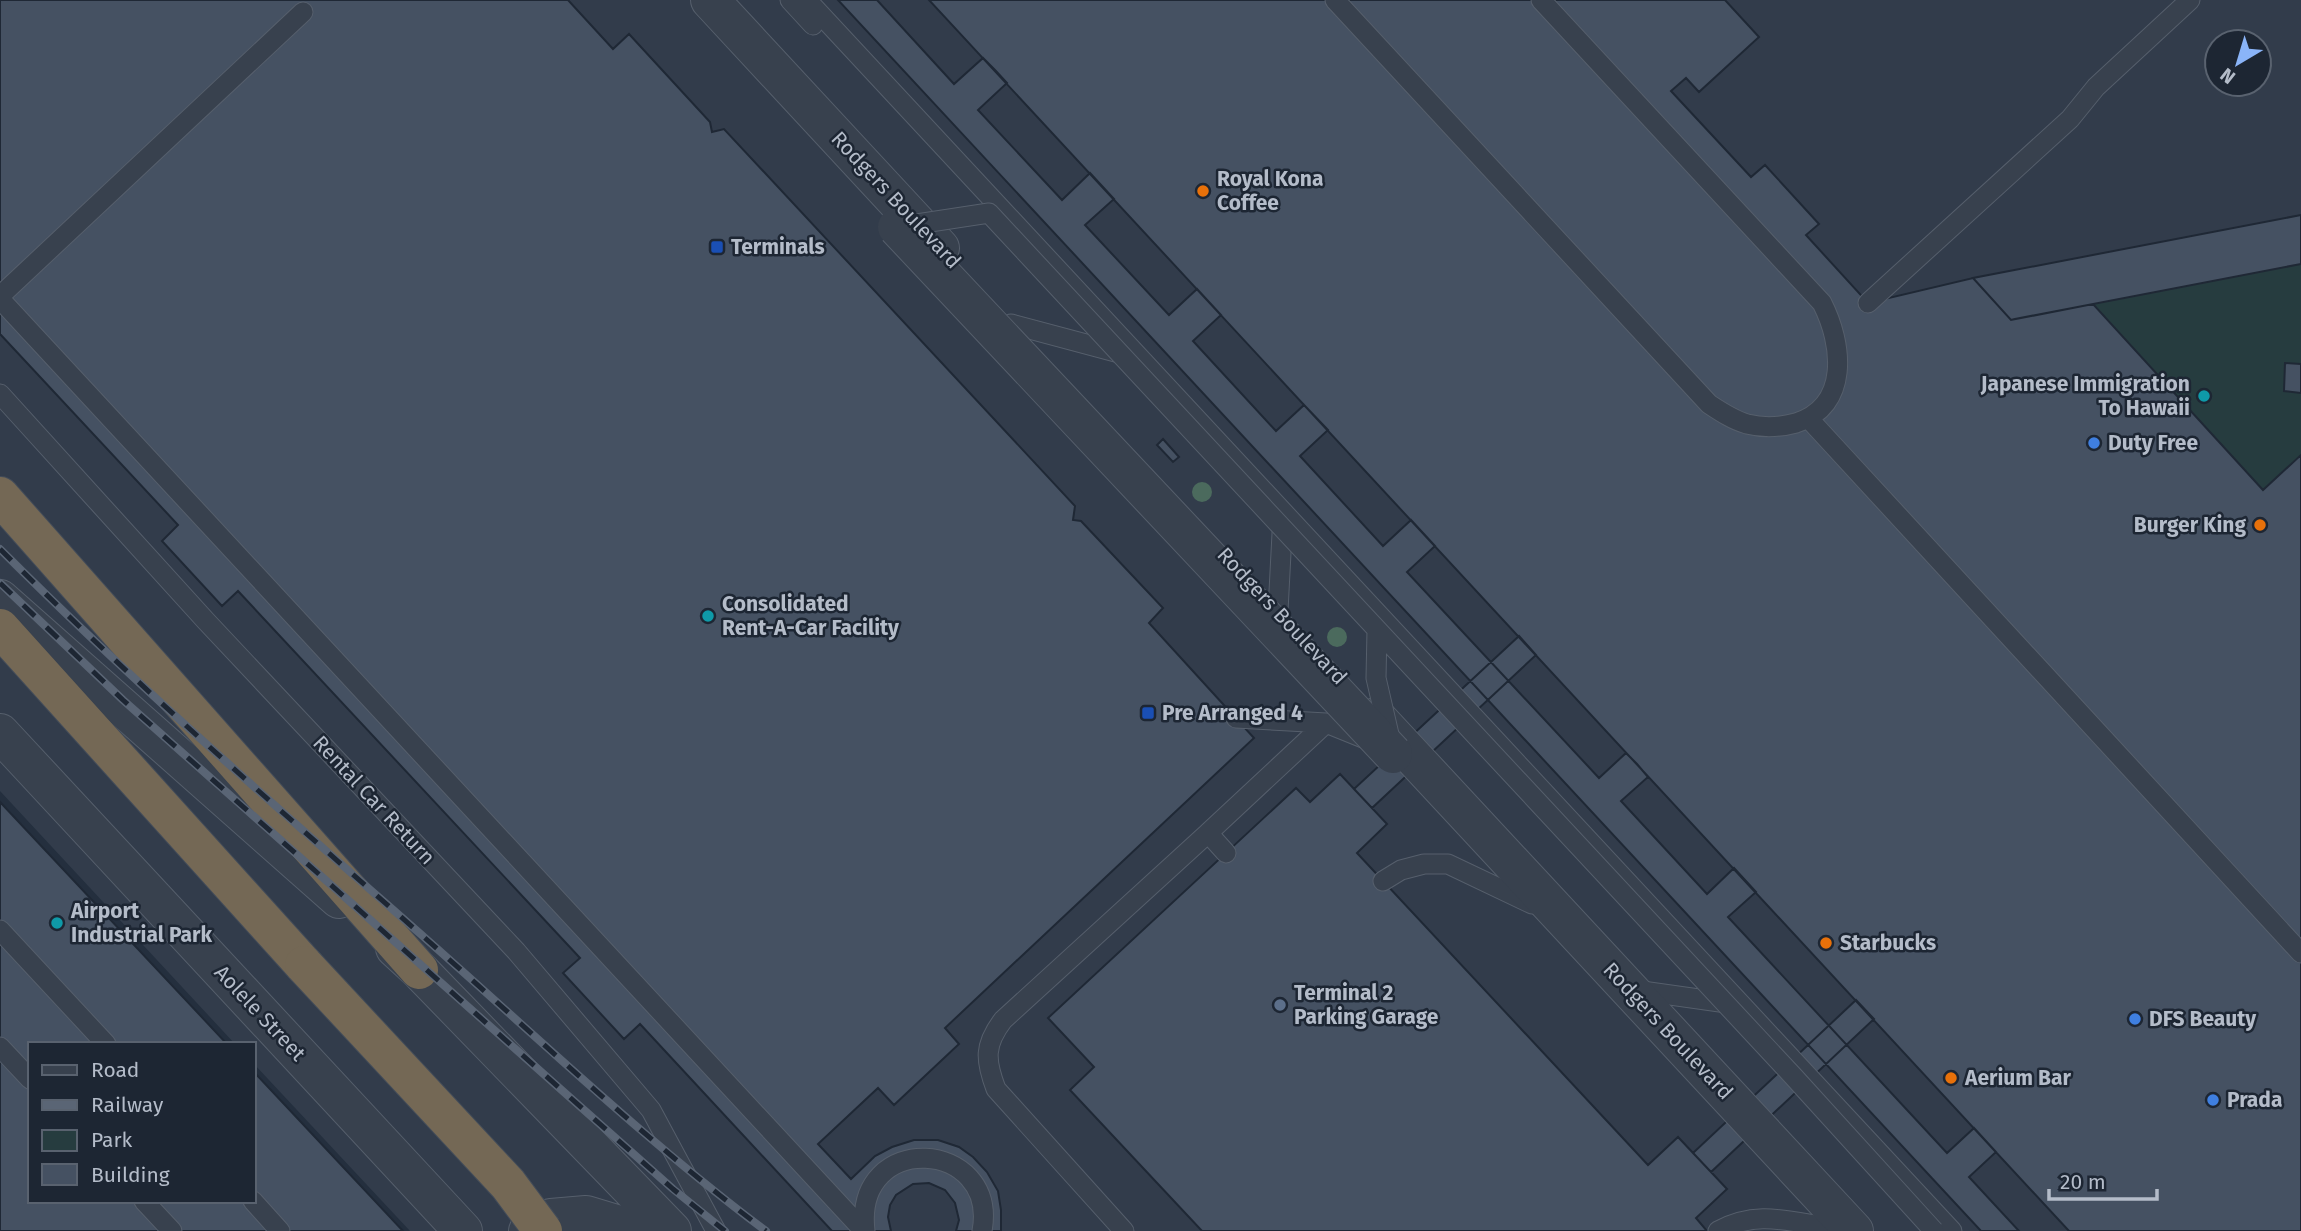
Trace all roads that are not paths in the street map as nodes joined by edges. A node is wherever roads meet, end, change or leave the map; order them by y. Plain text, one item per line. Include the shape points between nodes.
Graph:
1 (687, 0) edge
2 (710, 0) edge
3 (790, 0) edge
4 (807, 0) edge
5 (1335, 0) edge
6 (1541, 0) edge
7 (2190, 0) edge
8 (303, 12) dead end
9 (989, 213) junction
10 (897, 227) junction
11 (0, 298) edge
12 (1868, 303) dead end
13 (1011, 324) junction
14 (1141, 359) junction
15 (0, 394) edge
16 (1809, 419) junction
17 (0, 496) edge
18 (1283, 512) junction
19 (0, 599) edge
20 (1278, 611) junction
21 (0, 628) edge
22 (1377, 630) junction
23 (1236, 718) dead end
24 (1326, 723) junction
25 (0, 733) edge
26 (1404, 756) junction
27 (1208, 833) junction
28 (1226, 853) dead end
29 (1383, 881) dead end
30 (1532, 904) junction
31 (0, 930) edge
32 (2301, 953) edge
33 (419, 970) junction
34 (1629, 990) junction
35 (1742, 1005) junction
36 (104, 1042) edge
37 (0, 1047) edge
38 (28, 1077) edge
39 (146, 1203) edge
40 (255, 1203) edge
41 (1837, 1230) edge
42 (172, 1231) edge
43 (280, 1231) edge
44 (463, 1231) edge
45 (528, 1231) edge
46 (543, 1231) edge
47 (639, 1231) edge
48 (672, 1231) edge
49 (716, 1231) edge
50 (864, 1231) edge
51 (982, 1231) edge
52 (1124, 1231) edge
53 (1718, 1231) edge
54 (1934, 1231) edge
55 (1952, 1231) edge

1 - 10 street
2 - 13 street, Rodgers Boulevard
3 - 9 lane
4 - 14 lane
5 - 16 lane via 1709,404 1750,425 1786,425
6 - 16 lane via 1822,303 1838,342 1839,362 1836,384
7 - 12 lane via 2096,87 2070,119
8 - 11 lane
9 - 10 lane, bridge
9 - 22 lane, bridge
10 - 26 street, bridge
11 - 50 lane
13 - 14 lane
13 - 20 street, Rodgers Boulevard
14 - 18 lane
15 - 49 lane, Rental Car Return via 516,951 651,1110
16 - 32 lane
17 - 33 highway
18 - 20 lane
18 - 35 lane
19 - 33 street
20 - 26 street, Rodgers Boulevard
21 - 46 highway, bridge via 508,1184
22 - 26 lane, bridge via 1376,678
22 - 54 lane, bridge
23 - 24 lane
24 - 26 lane
24 - 27 lane
25 - 44 street, Aolele Street
26 - 30 street
26 - 34 street, Rodgers Boulevard
27 - 28 lane
27 - 52 lane via 1003,1020 987,1048 988,1069 996,1089
29 - 30 lane via 1424,863 1448,864
30 - 41 street
31 - 36 lane
33 - 48 street
34 - 35 lane
34 - 41 street, Rodgers Boulevard
35 - 55 lane
37 - 38 lane
39 - 42 lane
40 - 43 lane
41 - 53 lane via 1756,1217
45 - 47 street via 551,1218 586,1215
50 - 51 lane via 867,1194 877,1178 908,1158 931,1157 947,1162 971,1180 980,1196

